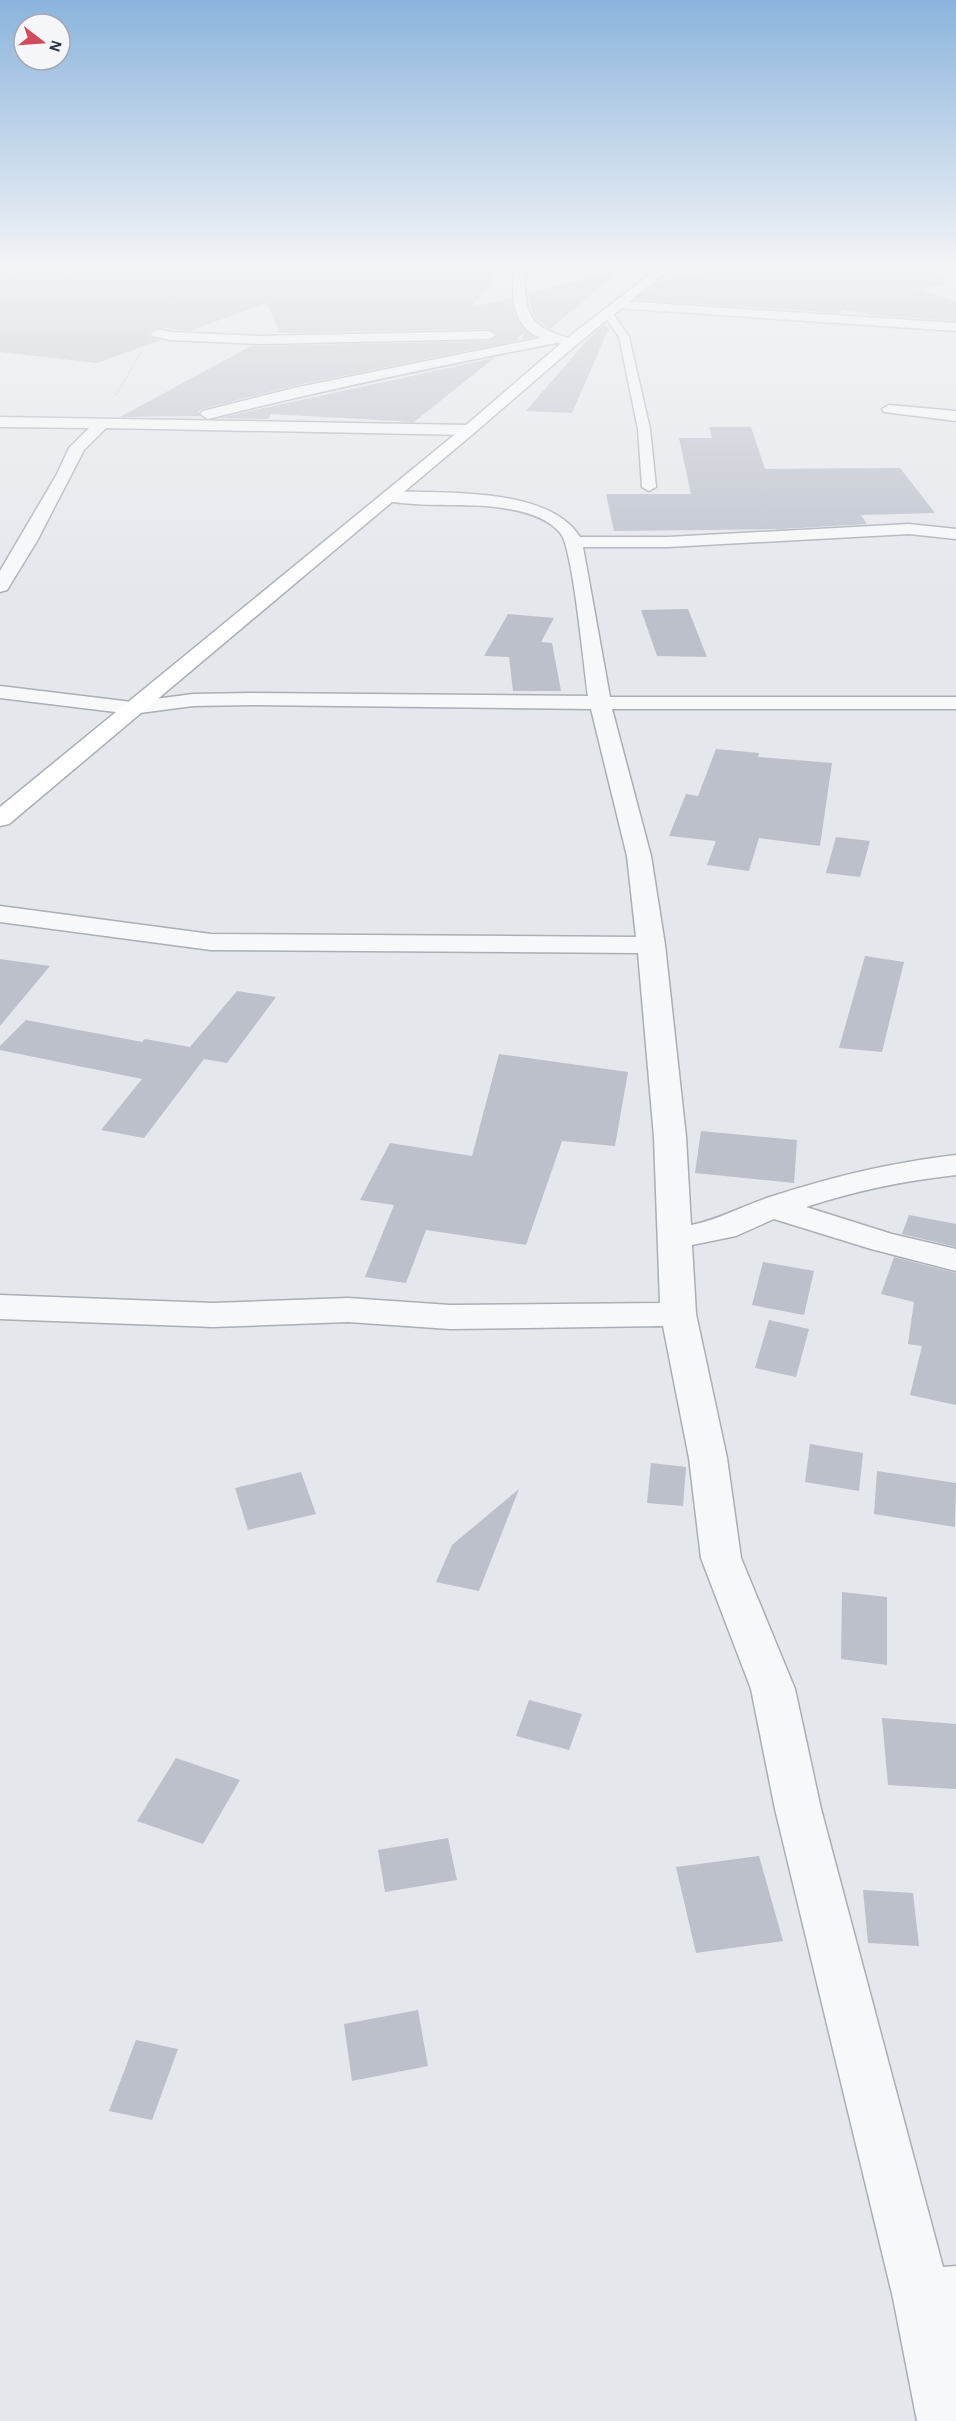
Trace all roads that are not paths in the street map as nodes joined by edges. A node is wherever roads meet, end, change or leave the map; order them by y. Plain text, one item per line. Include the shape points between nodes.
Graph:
1 (363, 377) edge
2 (525, 377) edge
3 (633, 377) edge
4 (889, 409) dead end
5 (956, 416) edge
6 (0, 422) edge
7 (102, 424) junction
8 (150, 424) junction
9 (469, 430) junction
10 (649, 487) dead end
11 (390, 496) junction
12 (956, 534) edge
13 (573, 542) junction
14 (0, 586) edge
15 (0, 692) edge
16 (600, 703) junction
17 (956, 703) edge
18 (137, 707) junction
19 (0, 819) edge
20 (0, 914) edge
21 (651, 945) junction
22 (956, 1165) edge
23 (772, 1207) junction
24 (675, 1238) junction
25 (956, 1260) edge
26 (0, 1306) edge
27 (678, 1314) junction
28 (939, 2297) edge
29 (947, 2421) edge

1 - 8 street via 219,412
2 - 9 street
3 - 10 lane via 644,429
4 - 5 street
6 - 7 street
7 - 8 street
7 - 14 street via 77,447
8 - 9 street
9 - 11 street
11 - 13 street via 488,501 529,508 566,529
11 - 18 street
12 - 13 street via 909,529 668,542
13 - 16 street via 585,595
15 - 18 street
16 - 17 street
16 - 18 street via 251,699 193,700
16 - 21 street via 639,856
18 - 19 street
20 - 21 street via 211,942
21 - 24 street via 670,1137
22 - 23 street via 901,1170
23 - 24 street via 724,1229
23 - 25 street
24 - 27 street
26 - 27 street via 213,1315 348,1310 450,1317
27 - 28 street via 708,1458 721,1558 773,1689 798,1809
28 - 29 street

